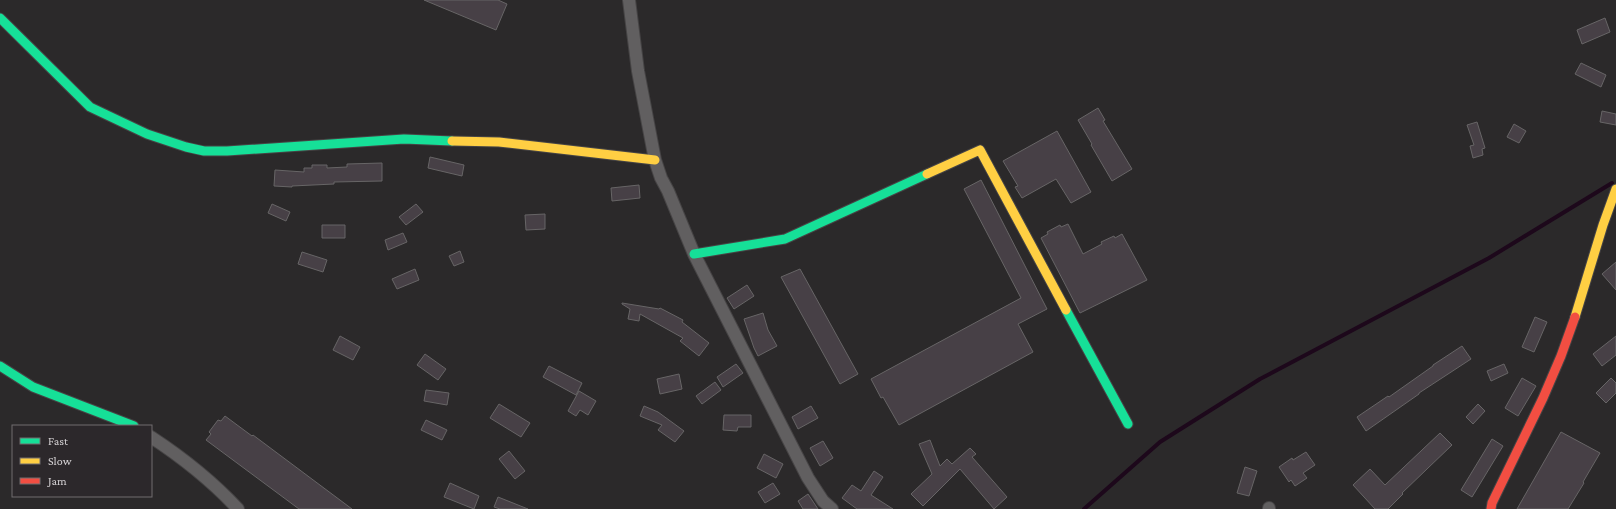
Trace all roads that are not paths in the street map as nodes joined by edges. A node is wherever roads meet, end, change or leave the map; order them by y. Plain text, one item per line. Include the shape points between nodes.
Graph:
1 (629, 0) edge
2 (0, 18) edge
3 (655, 160) junction
4 (1616, 189) edge
5 (694, 254) junction
6 (0, 366) edge
7 (1128, 424) dead end
8 (131, 425) edge
9 (152, 438) edge
10 (238, 509) edge
11 (832, 509) edge
12 (1491, 509) edge

1 - 3 street via 638,71
2 - 3 street via 90,107 147,134 204,151 404,139 498,142
3 - 5 street
4 - 12 street via 1603,221 1554,376
5 - 7 street via 784,240 980,150
5 - 11 street via 808,478 823,501
6 - 8 street via 33,387
9 - 10 street via 182,457

